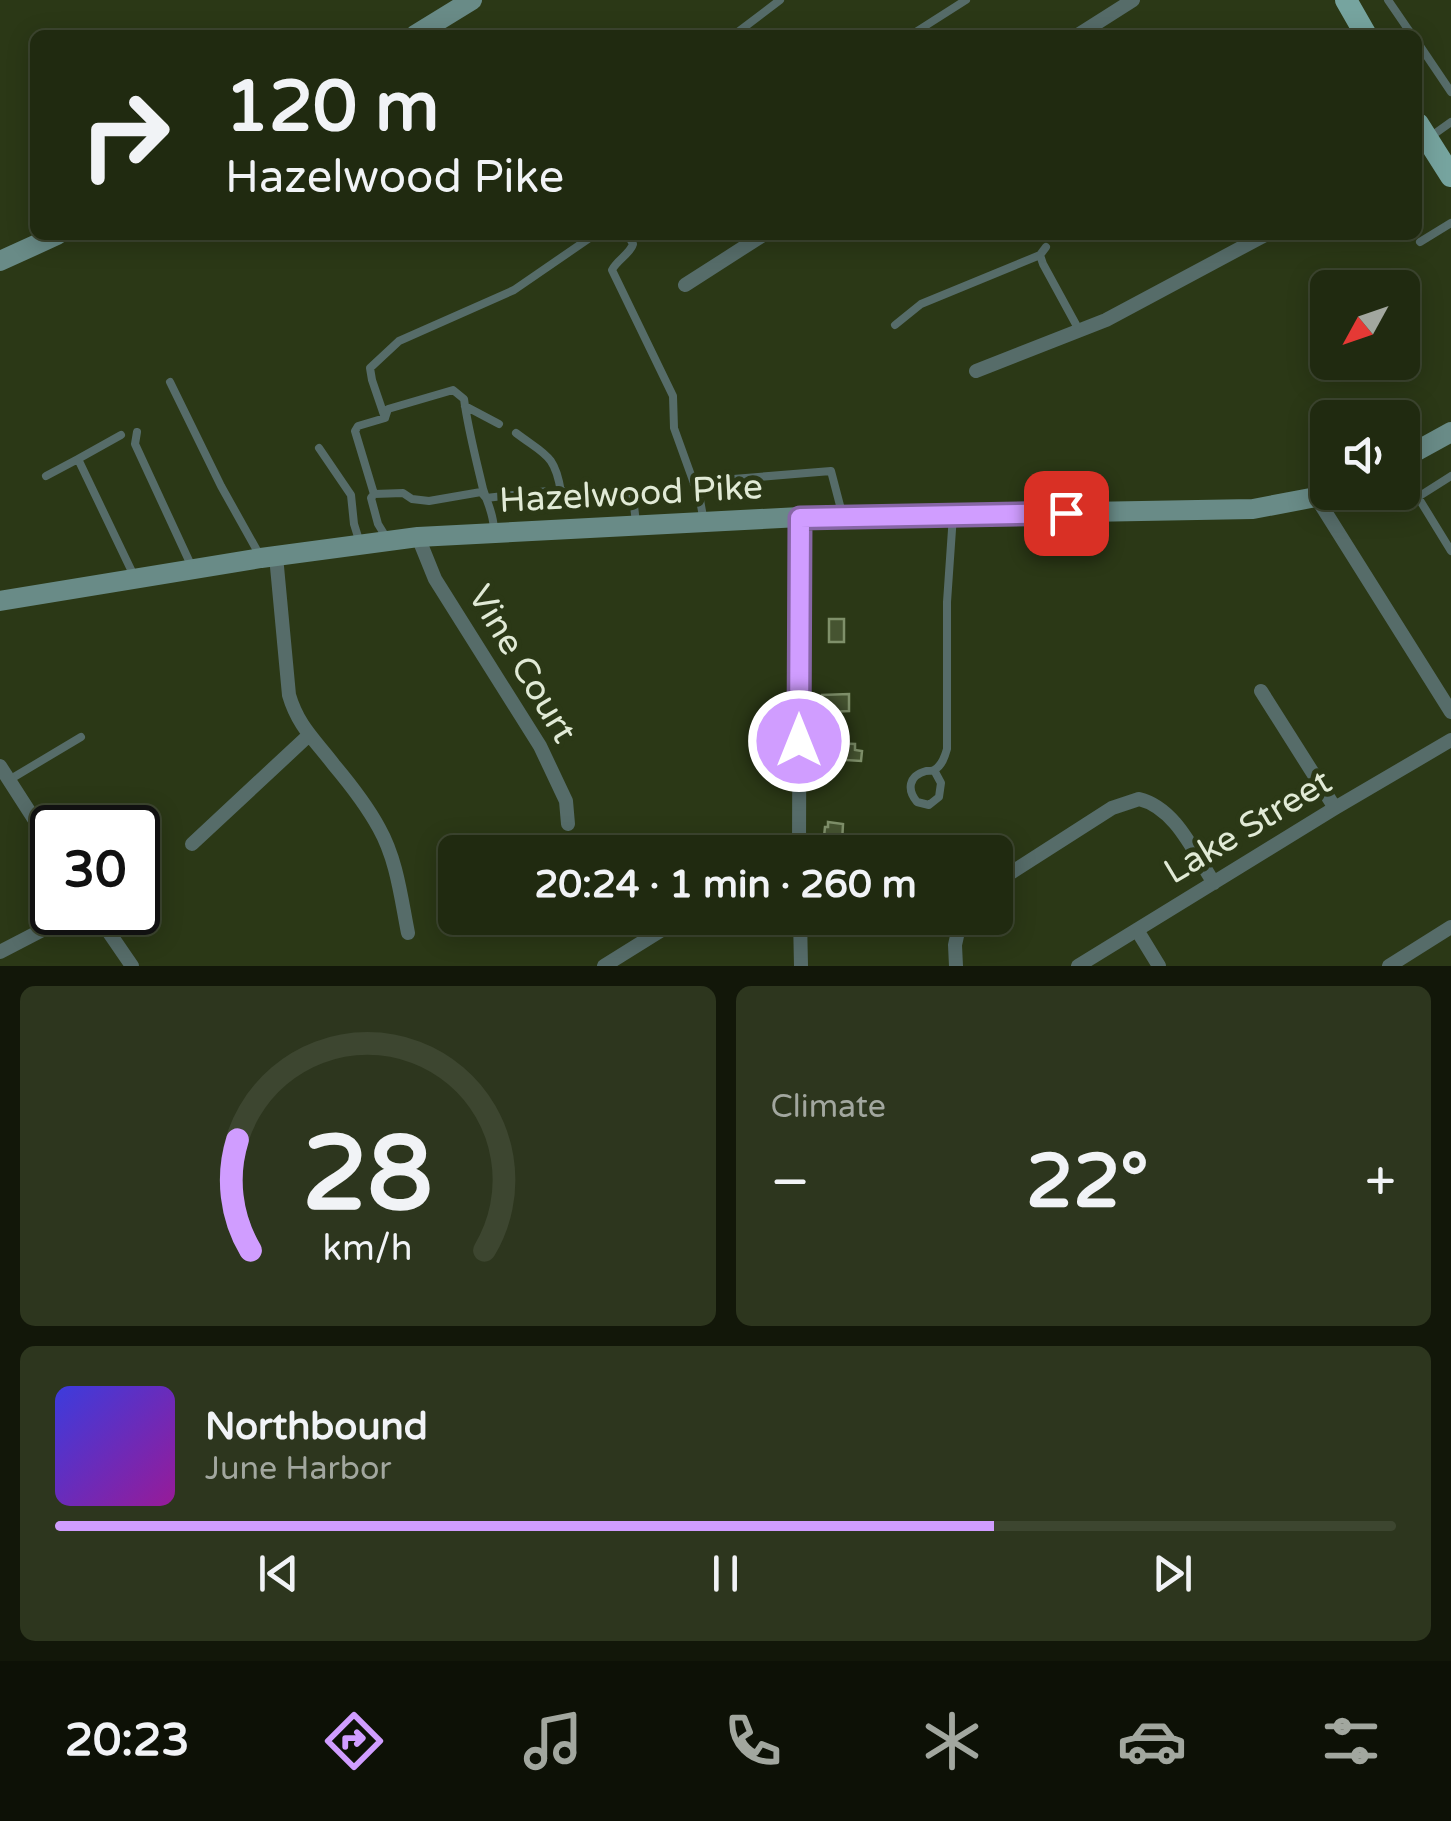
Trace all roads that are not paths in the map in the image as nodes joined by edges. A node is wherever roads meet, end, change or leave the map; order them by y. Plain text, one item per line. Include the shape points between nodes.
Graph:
1 (472, 0) edge
2 (780, 0) edge
3 (966, 0) edge
4 (1133, 0) edge
5 (1346, 0) edge
6 (1388, 0) edge
7 (423, 30) edge
8 (741, 30) edge
9 (918, 30) edge
10 (1086, 30) edge
11 (1363, 30) edge
12 (1409, 30) edge
13 (1422, 52) edge
14 (1451, 92) edge
15 (1451, 122) edge
16 (1429, 139) edge
17 (1451, 176) edge
18 (1451, 223) edge
19 (46, 240) edge
20 (587, 240) edge
21 (631, 240) edge
22 (755, 240) edge
23 (1256, 240) edge
24 (1420, 242) dead end
25 (0, 262) edge
26 (685, 285) dead end
27 (894, 325) dead end
28 (1079, 330) junction
29 (976, 371) dead end
30 (170, 382) dead end
31 (465, 406) junction
32 (385, 418) junction
33 (499, 424) dead end
34 (137, 432) dead end
35 (1451, 432) edge
36 (516, 433) dead end
37 (120, 435) dead end
38 (320, 448) dead end
39 (1420, 449) edge
40 (78, 459) junction
41 (46, 476) dead end
42 (1451, 476) edge
43 (694, 484) junction
44 (561, 492) junction
45 (374, 494) junction
46 (1420, 495) edge
47 (1310, 497) edge
48 (486, 498) junction
49 (1420, 499) edge
50 (1331, 510) edge
51 (953, 515) junction
52 (843, 517) junction
53 (800, 518) junction
54 (705, 523) junction
55 (637, 526) junction
56 (495, 534) junction
57 (418, 537) junction
58 (388, 540) junction
59 (360, 544) junction
60 (1451, 551) edge
61 (269, 557) junction
62 (193, 569) junction
63 (135, 578) junction
64 (0, 601) edge
65 (1262, 691) dead end
66 (1451, 712) edge
67 (308, 736) junction
68 (82, 737) dead end
69 (1451, 740) edge
70 (0, 766) edge
71 (934, 770) junction
72 (9, 780) junction
73 (1335, 808) junction
74 (30, 813) edge
75 (568, 824) dead end
76 (798, 835) edge
77 (192, 844) dead end
78 (1013, 871) edge
79 (1214, 882) junction
80 (1451, 927) edge
81 (1137, 930) junction
82 (408, 932) dead end
83 (33, 935) edge
84 (111, 935) edge
85 (654, 935) edge
86 (800, 935) edge
87 (957, 935) edge
88 (0, 952) edge
89 (132, 966) edge
90 (604, 966) edge
91 (801, 966) edge
92 (956, 966) edge
93 (1078, 966) edge
94 (1158, 966) edge
95 (1388, 966) edge

1 - 7 street
2 - 8 lane
3 - 9 lane
4 - 10 street
5 - 11 main road
6 - 12 lane
13 - 14 lane
15 - 16 lane
16 - 17 main road
18 - 24 lane
19 - 25 street
20 - 32 lane via 514,290 399,340 382,354 370,368
21 - 43 lane via 631,250 612,270 673,396 674,428
22 - 26 street
23 - 28 street
27 - 28 lane via 921,304 1043,251
28 - 29 street
30 - 61 lane via 221,486
31 - 32 lane via 452,390 388,409
31 - 33 lane
31 - 48 lane
32 - 45 lane via 355,431
34 - 62 lane via 135,444
35 - 39 street
36 - 44 lane via 550,458
37 - 40 lane
38 - 59 lane via 352,495
40 - 41 lane
40 - 63 lane
42 - 46 lane
43 - 52 lane via 832,471
43 - 54 lane
44 - 48 lane
44 - 55 lane via 625,489
45 - 48 lane via 429,501 480,492
45 - 58 lane
47 - 51 street, Hazelwood Pike via 1253,509
48 - 56 lane
49 - 60 lane
50 - 66 street
51 - 52 street, Hazelwood Pike
51 - 71 lane via 947,749
52 - 53 street, Hazelwood Pike
53 - 54 street, Hazelwood Pike
53 - 76 street
54 - 55 street, Hazelwood Pike
55 - 56 street, Hazelwood Pike
56 - 57 street, Hazelwood Pike
57 - 58 street, Hazelwood Pike
57 - 75 street, Vine Court via 436,579 540,746 566,801
58 - 59 street, Hazelwood Pike
59 - 61 street, Hazelwood Pike
61 - 62 street, Hazelwood Pike
61 - 67 street via 288,694
62 - 63 street, Hazelwood Pike
63 - 64 street, Hazelwood Pike
65 - 73 street
67 - 77 street
67 - 82 street via 380,829
68 - 72 lane
69 - 73 street, Lake Street
70 - 72 street
71 - 71 lane via 913,779 910,792 917,802 929,805 940,797
72 - 74 street
73 - 79 street, Lake Street
78 - 79 street via 1112,808 1139,800 1174,822
79 - 81 street, Lake Street
80 - 95 street
81 - 93 street, Lake Street
81 - 94 street
83 - 88 street
84 - 89 street
85 - 90 street
86 - 91 street
87 - 92 street

